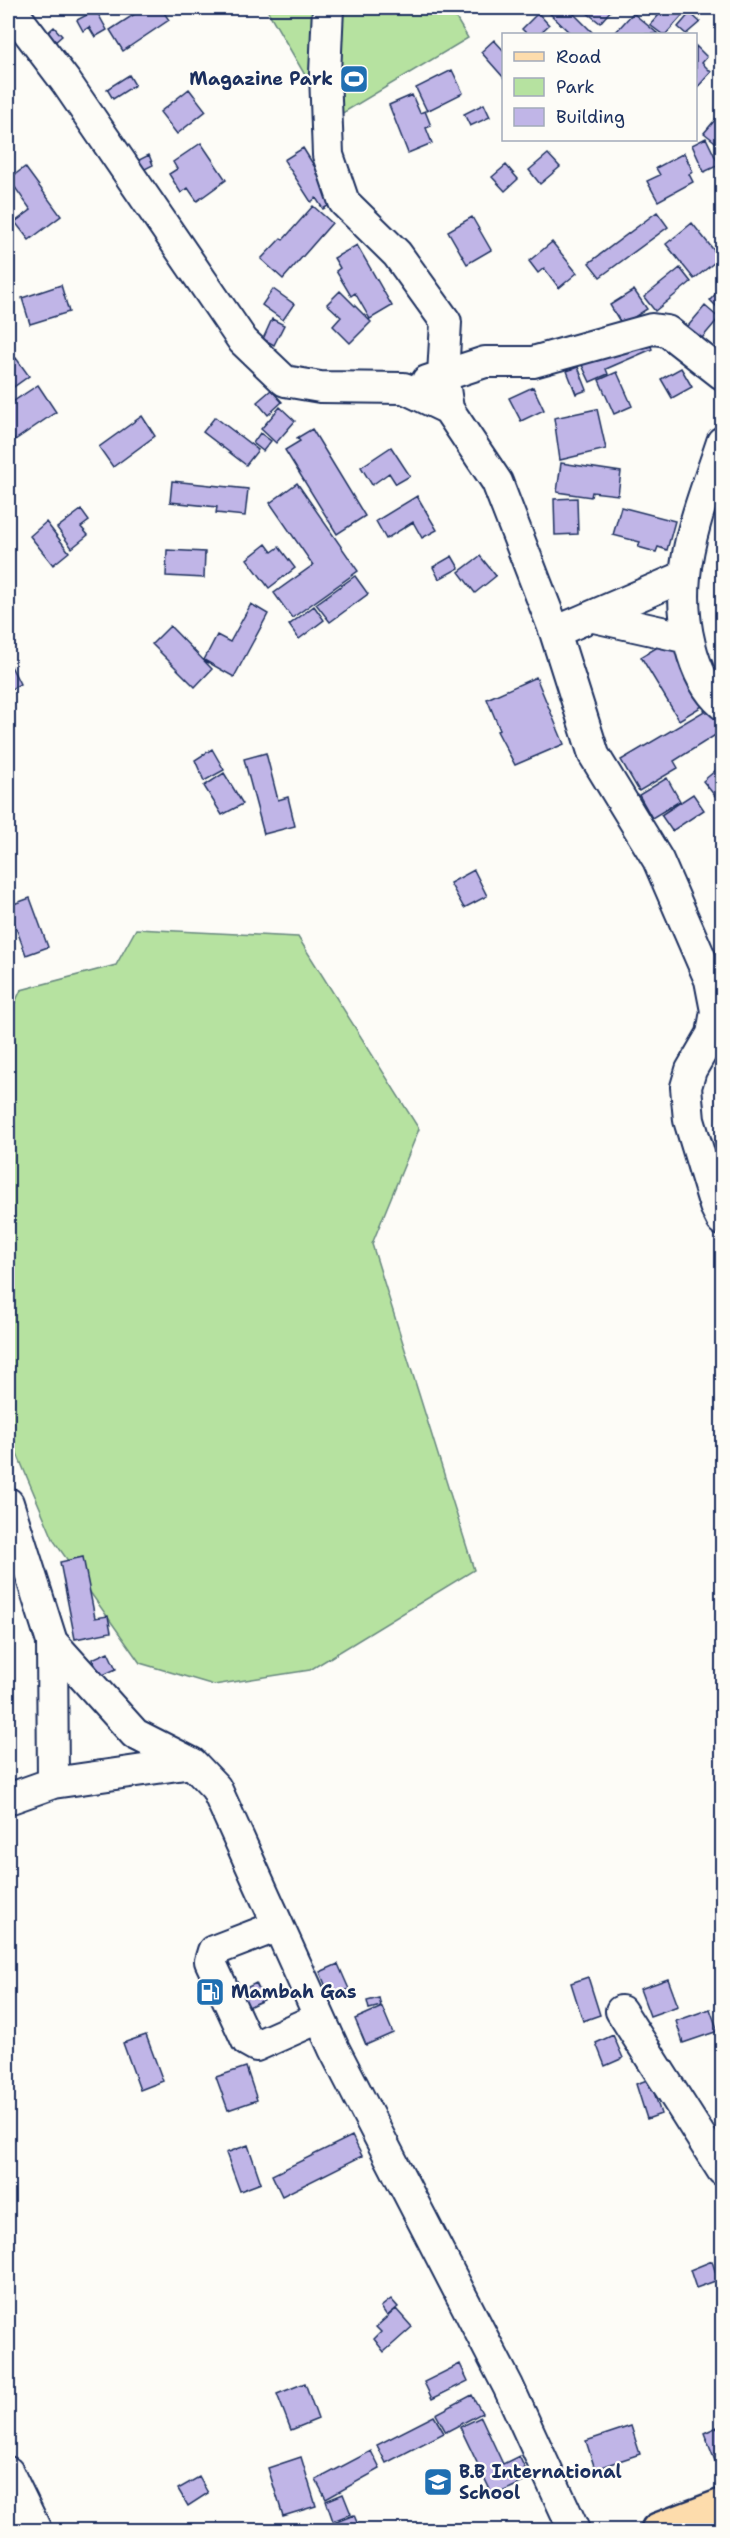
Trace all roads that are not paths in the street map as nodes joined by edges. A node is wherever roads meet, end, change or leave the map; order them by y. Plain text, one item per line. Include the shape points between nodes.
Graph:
1 (10, 8) edge
2 (328, 8) edge
3 (723, 374) edge
4 (443, 375) junction
5 (404, 388) junction
6 (448, 409) junction
7 (723, 442) edge
8 (685, 576) junction
9 (594, 617) junction
10 (555, 632) junction
11 (688, 638) junction
12 (723, 704) edge
13 (723, 1220) edge
14 (8, 1503) edge
15 (52, 1642) junction
16 (192, 1763) junction
17 (53, 1783) junction
18 (8, 1799) edge
19 (278, 1926) junction
20 (621, 2011) dead end
21 (320, 2018) junction
22 (723, 2170) edge
23 (8, 2472) edge
24 (723, 2506) edge
25 (36, 2530) edge
26 (574, 2530) edge
27 (658, 2530) edge

1 - 5 street via 243,341 285,381 321,387
2 - 4 street via 328,155 344,202 397,254 446,322
3 - 4 street via 667,330 652,329 533,362 485,362
4 - 5 street
4 - 6 street
5 - 6 street
6 - 10 street via 497,482
7 - 8 street via 699,512
8 - 9 street
8 - 11 street
9 - 10 street
9 - 11 street
10 - 13 street via 594,755 658,860 710,980 716,1011 712,1034 691,1070 686,1088 689,1120 715,1206
11 - 12 street via 695,664 713,696
14 - 15 street
15 - 16 street via 135,1734
15 - 17 street
16 - 17 street
16 - 19 street via 216,1788
17 - 18 street
19 - 21 street
19 - 21 street via 213,1951 210,1961 247,2041 256,2046
20 - 22 street
21 - 26 street via 508,2386
23 - 25 street
24 - 27 main road

